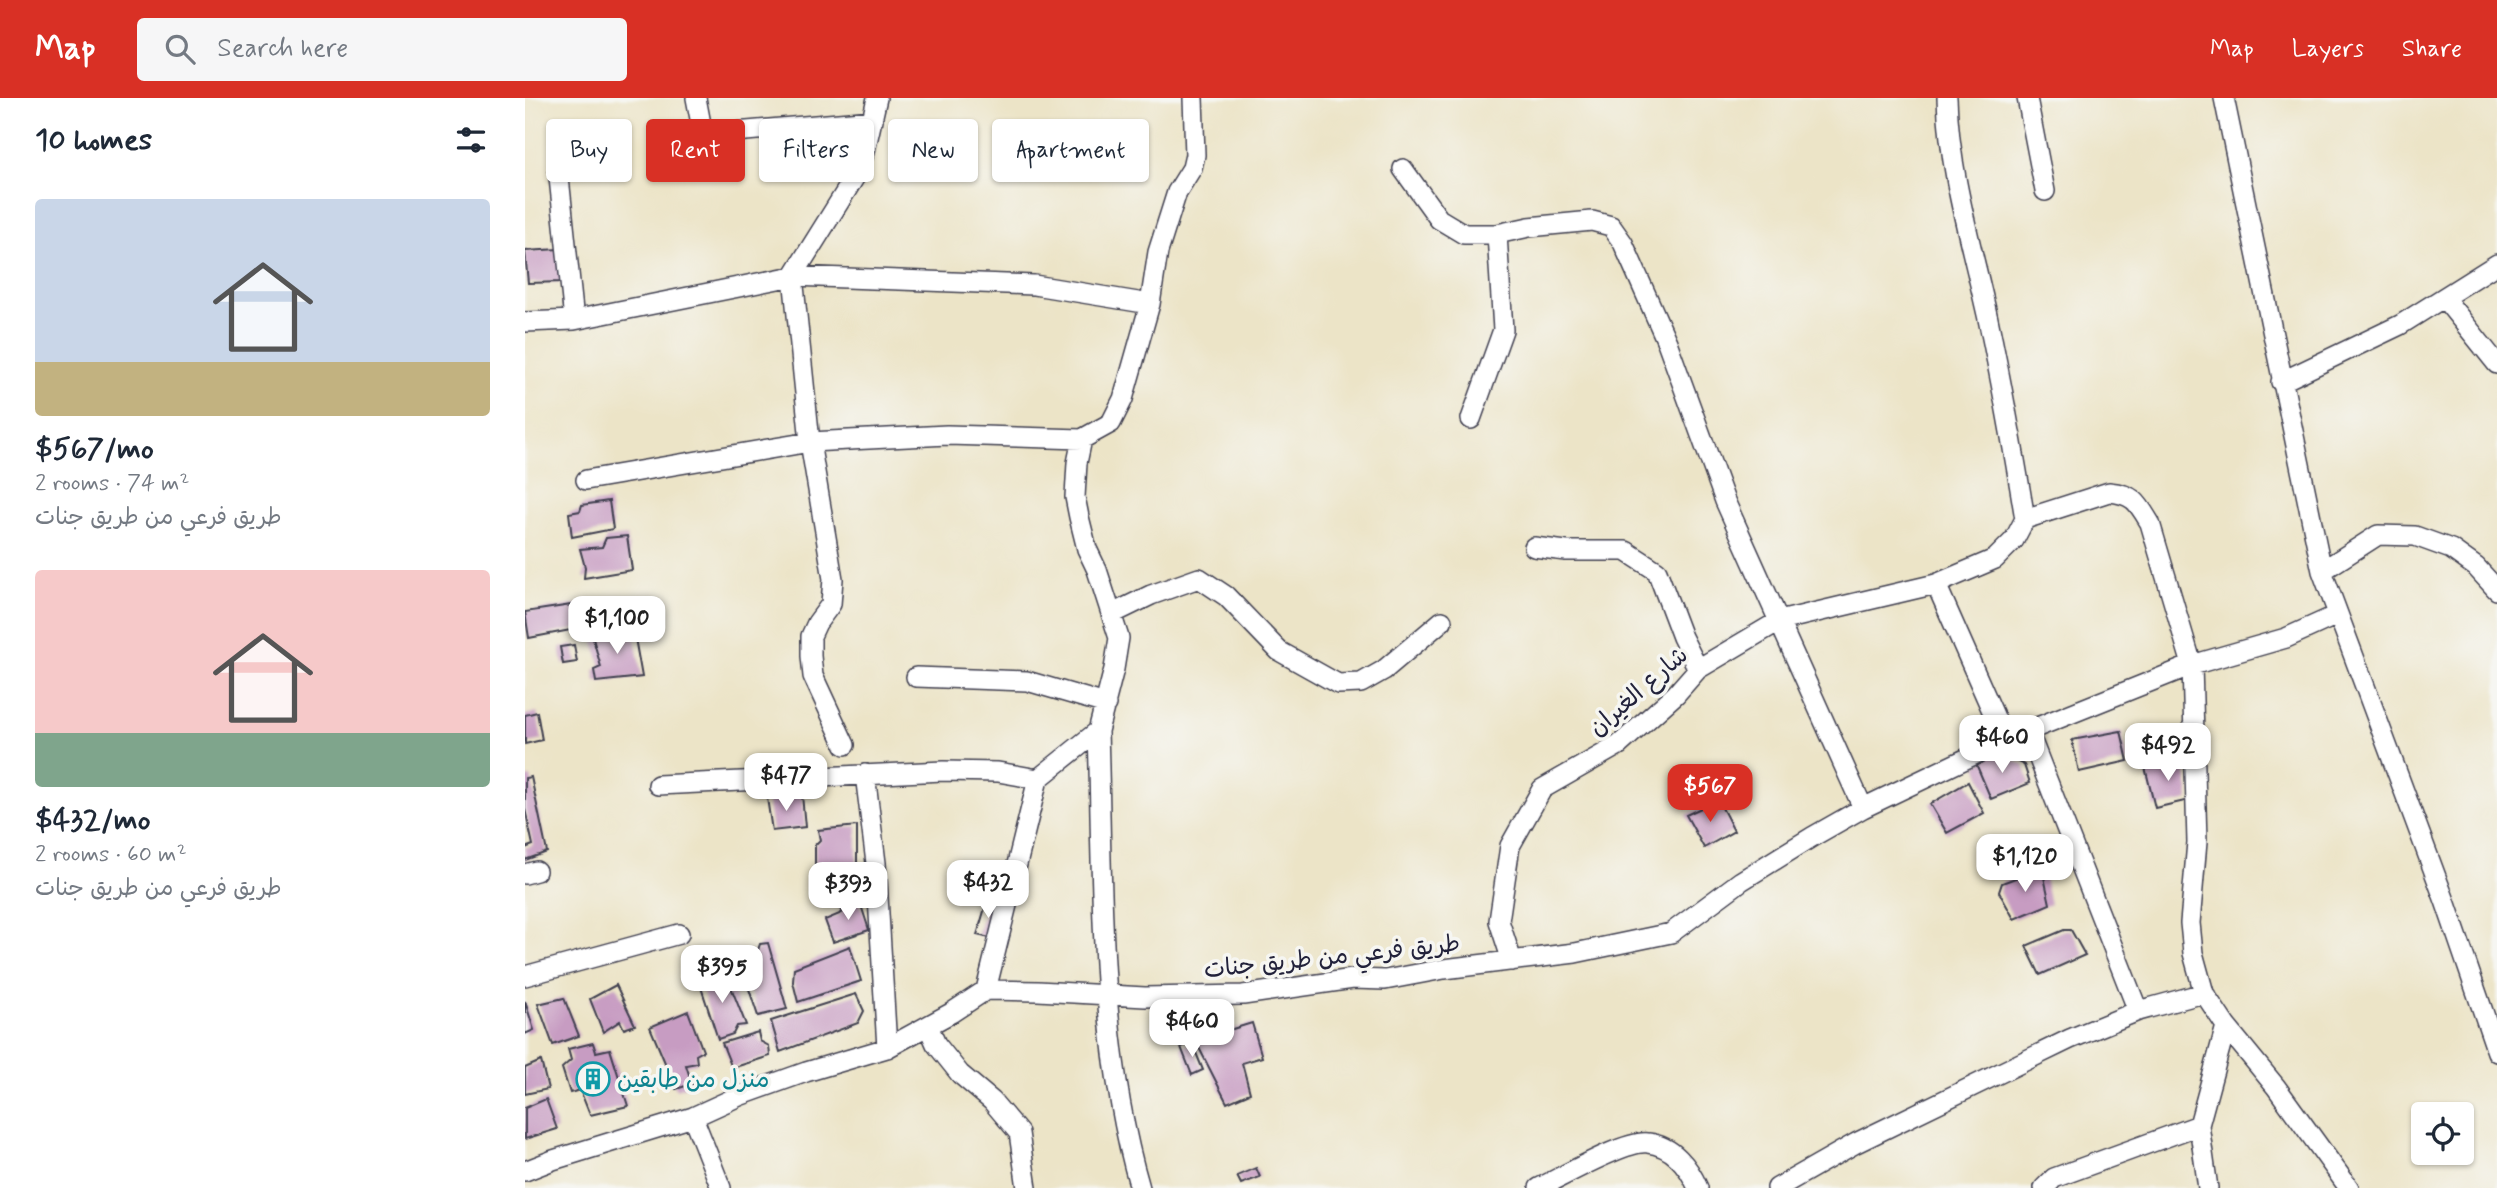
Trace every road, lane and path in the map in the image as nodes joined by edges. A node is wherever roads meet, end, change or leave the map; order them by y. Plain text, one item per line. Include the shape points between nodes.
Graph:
1 (696, 98) edge
2 (877, 98) edge
3 (1193, 98) edge
4 (1947, 98) edge
5 (2027, 98) edge
6 (2224, 98) edge
7 (873, 119) edge
8 (759, 130) edge
9 (1403, 169) dead end
10 (559, 182) edge
11 (852, 182) edge
12 (2045, 191) dead end
13 (1497, 234) junction
14 (2497, 264) edge
15 (793, 276) junction
16 (2444, 298) junction
17 (1150, 304) junction
18 (574, 320) junction
19 (525, 322) edge
20 (2497, 364) edge
21 (2281, 382) junction
22 (1471, 419) dead end
23 (1082, 439) junction
24 (810, 442) junction
25 (586, 480) dead end
26 (2025, 519) junction
27 (1534, 547) dead end
28 (2322, 571) junction
29 (1936, 584) junction
30 (2497, 590) edge
31 (1112, 614) junction
32 (2337, 615) junction
33 (1441, 621) dead end
34 (1779, 621) junction
35 (2192, 665) junction
36 (1698, 669) junction
37 (916, 677) dead end
38 (1106, 704) junction
39 (2028, 731) junction
40 (1098, 732) junction
41 (2005, 740) junction
42 (845, 745) dead end
43 (865, 774) junction
44 (1038, 779) junction
45 (658, 785) dead end
46 (1863, 808) junction
47 (679, 934) dead end
48 (1512, 961) junction
49 (525, 976) edge
50 (986, 990) junction
51 (2204, 993) junction
52 (1106, 996) junction
53 (2138, 1011) junction
54 (928, 1026) junction
55 (2226, 1026) junction
56 (887, 1048) junction
57 (2497, 1052) edge
58 (693, 1118) junction
59 (2199, 1125) junction
60 (525, 1171) edge
61 (721, 1188) edge
62 (1027, 1188) edge
63 (1140, 1188) edge
64 (1539, 1188) edge
65 (1697, 1188) edge
66 (1777, 1188) edge
67 (2044, 1188) edge
68 (2208, 1188) edge
69 (2349, 1188) edge

1 - 8 street via 702,129 712,134
2 - 7 street
3 - 17 street via 1195,155 1177,192 1158,252
4 - 26 street via 1963,217 1988,318
5 - 12 street
6 - 21 street
9 - 13 street via 1439,219 1464,234
10 - 18 street
11 - 15 street
13 - 22 street via 1503,330
13 - 34 street via 1592,222 1611,226 1667,342 1725,501
14 - 16 street
15 - 17 street via 1034,285
15 - 18 street
15 - 24 street
16 - 20 street
16 - 21 street via 2400,325
17 - 23 street via 1123,399 1111,423
18 - 19 street
21 - 28 street
23 - 24 street via 947,435
23 - 31 street via 1075,497 1087,549
24 - 25 street
24 - 42 street via 834,591 811,636 813,676
26 - 29 street, شارع الغيران via 2014,540 1995,559
26 - 35 street via 2109,492 2124,493 2137,502 2150,523
27 - 36 street via 1626,551 1657,571
28 - 30 street via 2378,535 2415,536 2451,549
28 - 32 street
29 - 34 street, شارع الغيران
29 - 41 street
31 - 33 street via 1199,578 1226,596 1279,652 1338,684 1361,683 1384,670
31 - 38 street via 1119,638
32 - 35 street, طريق فرعي من طريق جنات via 2286,638
32 - 57 street
34 - 36 street, شارع الغيران
34 - 46 street
35 - 39 street, طريق فرعي من طريق جنات
35 - 51 street via 2197,842 2190,923
36 - 48 street, شارع الغيران via 1619,745 1542,789 1510,846 1499,921
37 - 38 street via 1027,681
38 - 40 street
39 - 41 street, طريق فرعي من طريق جنات
39 - 53 street
40 - 44 street
40 - 52 street
41 - 46 street, طريق فرعي من طريق جنات
43 - 44 street via 998,772
43 - 45 street
43 - 56 street via 876,863
44 - 50 street
46 - 48 street, طريق فرعي من طريق جنات via 1741,881 1671,933
47 - 49 street
48 - 52 street, طريق فرعي من طريق جنات via 1243,995
50 - 52 street, طريق فرعي من طريق جنات
50 - 54 street
51 - 53 street
51 - 55 street
52 - 63 street via 1127,1145
53 - 66 street via 1955,1094
54 - 56 street
54 - 62 street via 960,1074 992,1101 1019,1133
55 - 59 street
55 - 69 street
56 - 58 street via 739,1096
58 - 60 street
58 - 61 street
59 - 67 street via 2054,1178
59 - 68 street
64 - 65 street via 1628,1145 1648,1143 1685,1162

